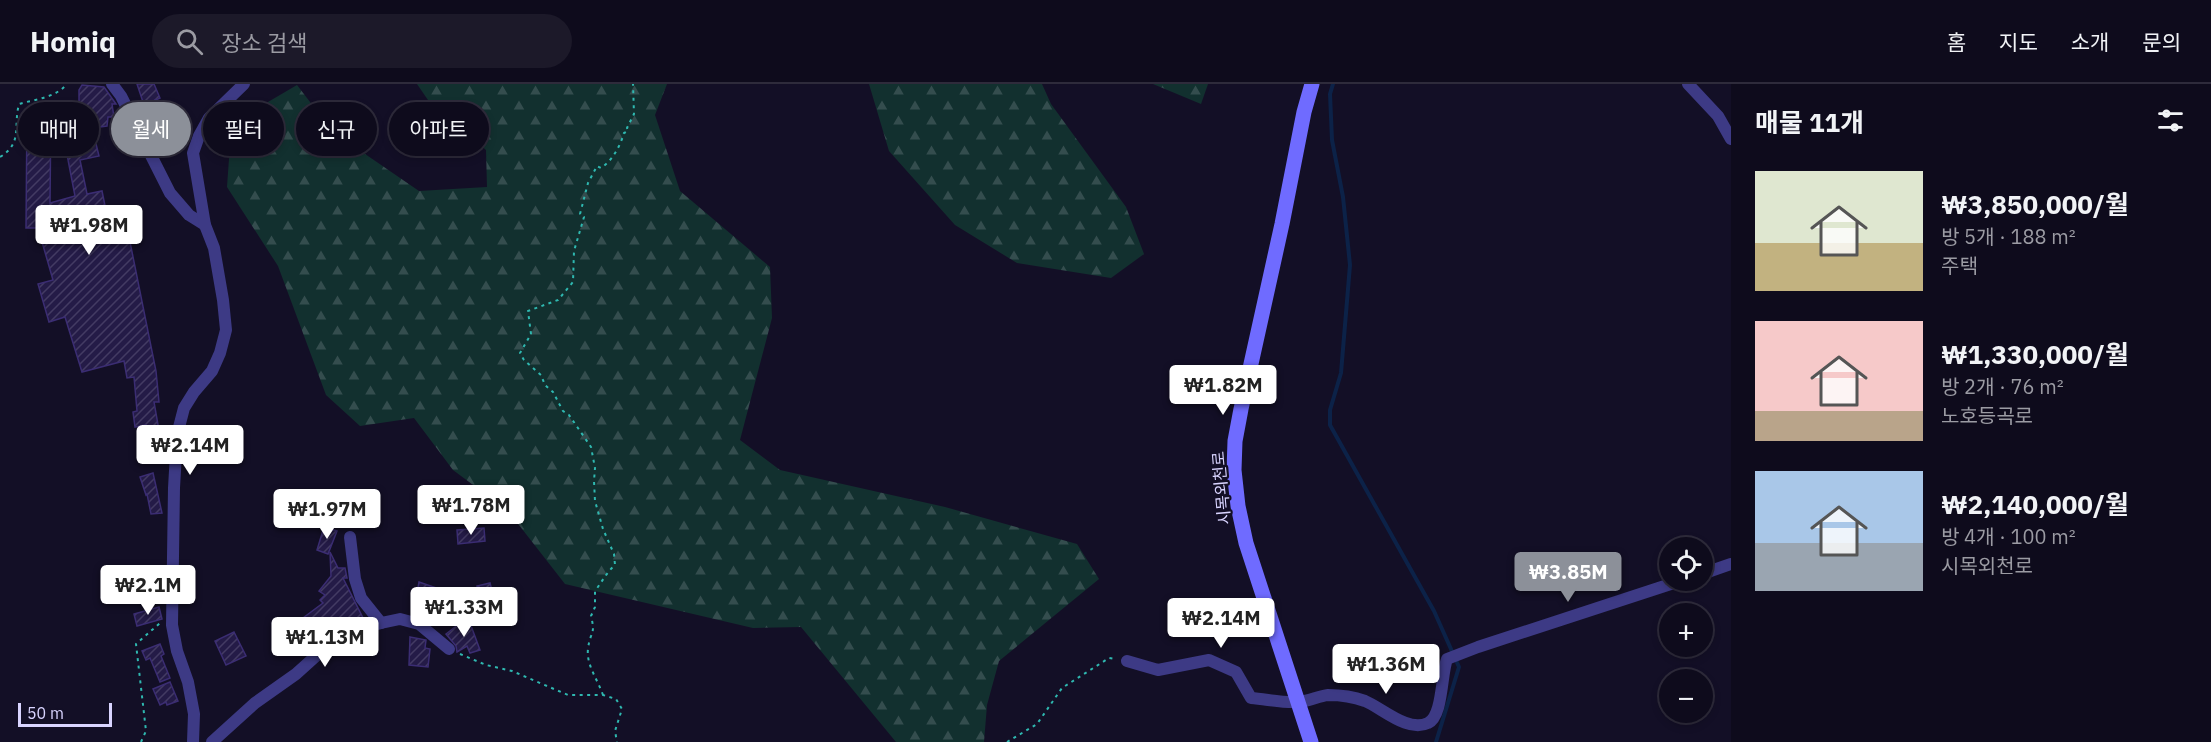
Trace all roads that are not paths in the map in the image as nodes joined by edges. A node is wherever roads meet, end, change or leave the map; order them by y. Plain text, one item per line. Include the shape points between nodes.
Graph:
1 (112, 84) edge
2 (244, 84) edge
3 (1312, 84) edge
4 (1688, 84) edge
5 (1731, 139) edge
6 (205, 225) junction
7 (350, 537) dead end
8 (1731, 564) edge
9 (1713, 570) edge
10 (1659, 588) edge
11 (381, 623) junction
12 (449, 649) road end
13 (1127, 661) road end
14 (1297, 702) junction
15 (193, 742) edge
16 (212, 742) edge
17 (1311, 742) edge

1 - 6 street via 170,193 189,215
2 - 6 street via 209,118 193,153
3 - 14 street, 시목외천로 via 1235,441 1236,488 1246,543
4 - 5 street via 1718,116
6 - 15 street via 213,248 226,330 216,362 184,408 177,435 174,488 172,625 194,714
7 - 11 street via 361,598
8 - 9 street
10 - 14 street via 1447,659 1437,711 1434,718 1419,726 1348,697 1328,695
11 - 12 street via 400,619 419,624
11 - 16 street via 327,646
13 - 14 street via 1158,670 1209,660 1236,672 1251,698
14 - 17 street, 시목외천로

